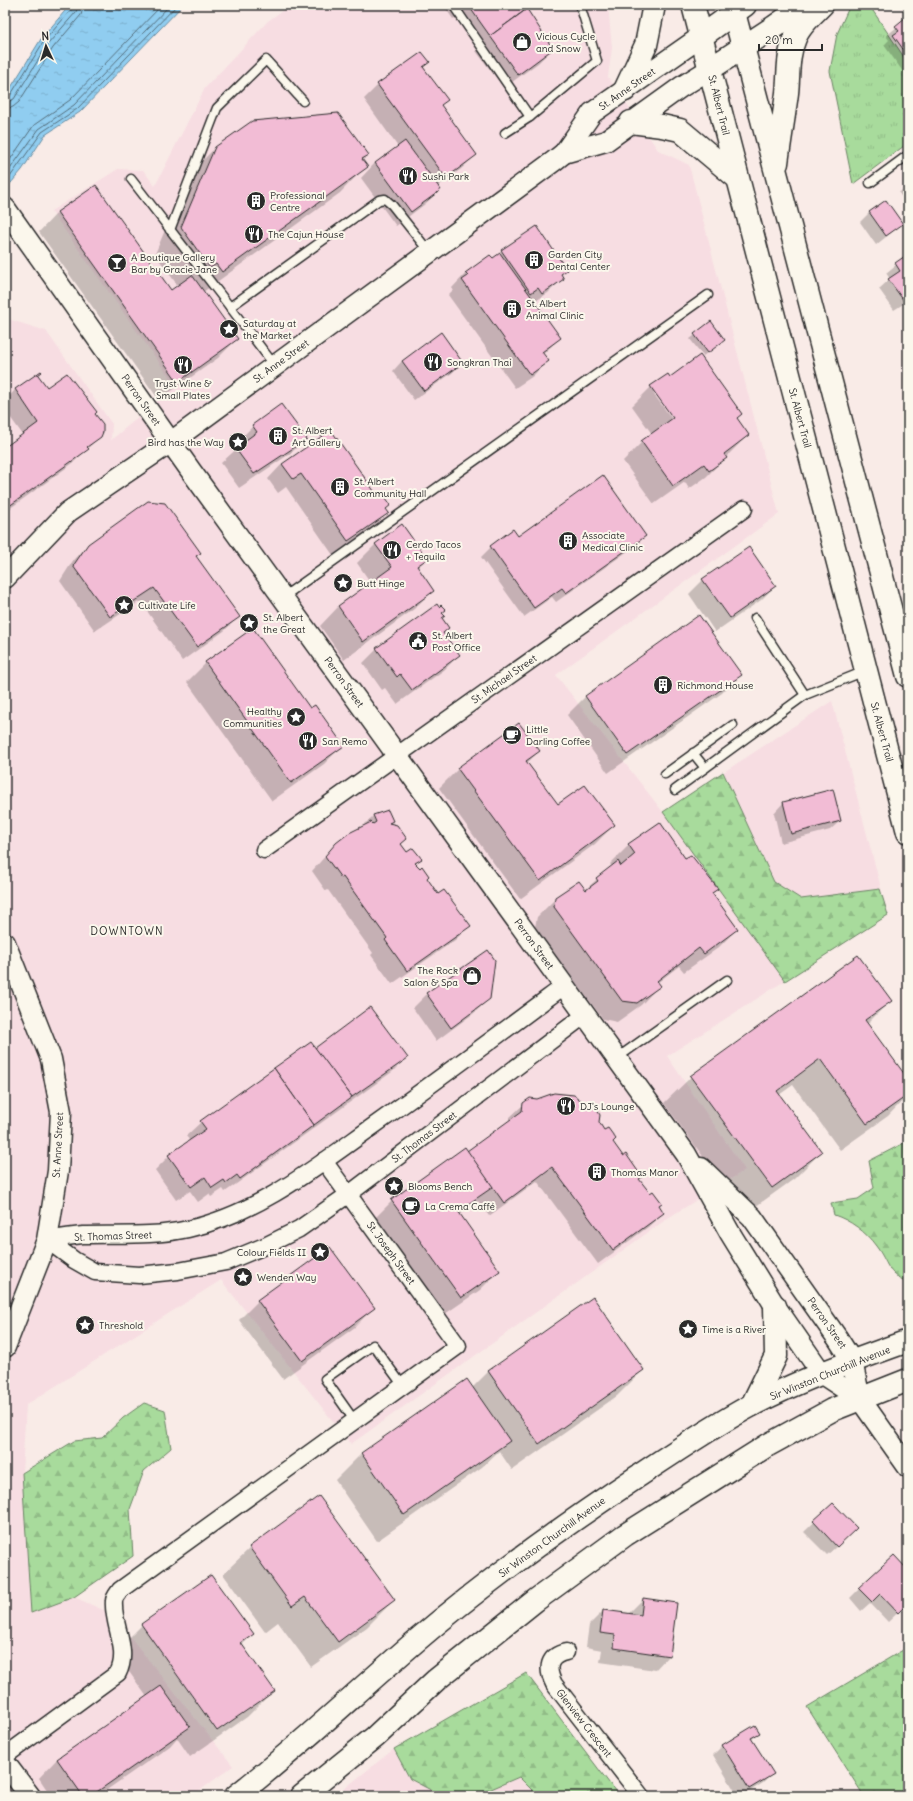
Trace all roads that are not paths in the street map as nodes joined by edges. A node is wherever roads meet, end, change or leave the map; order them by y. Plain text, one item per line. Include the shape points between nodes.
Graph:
1 (452, 5) edge
2 (580, 5) edge
3 (654, 5) edge
4 (693, 5) edge
5 (805, 5) edge
6 (822, 5) edge
7 (737, 8) edge
8 (702, 36) junction
9 (742, 47) junction
10 (710, 69) junction
11 (625, 90) junction
12 (303, 101) dead end
13 (530, 117) junction
14 (631, 122) junction
15 (505, 133) dead end
16 (564, 152) junction
17 (908, 155) edge
18 (776, 172) junction
19 (736, 177) junction
20 (131, 179) dead end
21 (870, 183) dead end
22 (5, 208) edge
23 (170, 230) junction
24 (430, 254) junction
25 (708, 295) dead end
26 (230, 307) junction
27 (275, 366) junction
28 (171, 442) junction
29 (744, 509) dead end
30 (5, 578) edge
31 (282, 597) junction
32 (755, 618) dead end
33 (866, 670) junction
34 (908, 676) edge
35 (805, 694) junction
36 (734, 725) dead end
37 (693, 753) junction
38 (397, 755) junction
39 (704, 768) junction
40 (665, 774) dead end
41 (675, 790) dead end
42 (908, 832) edge
43 (264, 850) dead end
44 (5, 943) edge
45 (727, 980) dead end
46 (564, 986) junction
47 (585, 1015) junction
48 (617, 1058) junction
49 (686, 1154) junction
50 (324, 1161) junction
51 (349, 1194) junction
52 (47, 1240) junction
53 (775, 1306) junction
54 (908, 1341) edge
55 (5, 1348) edge
56 (852, 1361) junction
57 (822, 1374) junction
58 (908, 1380) edge
59 (402, 1386) junction
60 (860, 1399) junction
61 (752, 1405) junction
62 (354, 1420) junction
63 (908, 1467) edge
64 (566, 1652) dead end
65 (5, 1756) edge
66 (5, 1763) edge
67 (30, 1796) edge
68 (236, 1796) edge
69 (302, 1796) edge
70 (641, 1796) edge

1 - 13 lane
2 - 13 lane via 597,61
3 - 11 main road via 646,44
4 - 8 main road, St. Albert Trail
5 - 9 main road
6 - 18 main road via 801,28 791,52
7 - 8 main road
7 - 9 main road
8 - 10 main road, St. Albert Trail
8 - 11 street, St. Anne Street
9 - 10 main road
9 - 18 main road
10 - 14 street, St. Anne Street
10 - 19 main road, St. Albert Trail
11 - 16 street, St. Anne Street via 592,113
12 - 23 lane via 266,60 217,108
13 - 15 lane
14 - 16 street, St. Anne Street via 606,141
14 - 19 main road via 680,130
16 - 24 street, St. Anne Street
17 - 21 lane
18 - 34 main road
19 - 33 main road, St. Albert Trail
20 - 23 lane
22 - 28 street, Perron Street
23 - 26 lane
24 - 26 lane via 392,205 385,199 379,200
24 - 27 street, St. Anne Street
25 - 31 lane
26 - 27 lane
27 - 28 street, St. Anne Street
28 - 30 street, St. Anne Street via 68,512
28 - 31 street, Perron Street
29 - 38 street, St. Michael Street
31 - 38 street, Perron Street
32 - 35 lane
33 - 35 lane
33 - 42 main road, St. Albert Trail
35 - 39 lane
36 - 37 lane
37 - 39 lane
37 - 40 lane
38 - 43 street, St. Michael Street
38 - 46 street, Perron Street
39 - 41 lane
44 - 52 street, St. Anne Street via 50,1059 60,1112 58,1171
45 - 48 lane
46 - 47 street, Perron Street
46 - 50 street, St. Thomas Street via 447,1074
47 - 48 street, Perron Street
47 - 51 street, St. Thomas Street
48 - 49 street, Perron Street
49 - 53 street, Perron Street
49 - 56 street, Perron Street via 752,1217
50 - 51 street, St. Joseph Street
50 - 52 street, St. Thomas Street via 249,1208 189,1229 151,1235 82,1235
51 - 52 street, St. Thomas Street via 299,1229 267,1245 226,1262 178,1271 139,1275 95,1272
51 - 59 street, St. Joseph Street via 458,1346
52 - 55 street, St. Anne Street
53 - 57 street, Perron Street
53 - 61 main road via 776,1356
54 - 56 main road, Sir Winston Churchill Avenue
56 - 57 main road, Sir Winston Churchill Avenue
56 - 60 street, Perron Street
57 - 60 street, Perron Street
57 - 61 main road, Sir Winston Churchill Avenue
58 - 60 main road
59 - 62 street
59 - 62 lane via 373,1345 325,1378
60 - 63 street
60 - 69 main road via 832,1410 768,1445 625,1535 536,1600 442,1676 375,1737
61 - 68 main road, Sir Winston Churchill Avenue via 598,1503 481,1588
62 - 65 street via 120,1590 114,1600 123,1665 118,1673
64 - 70 street, Glenview Crescent via 554,1656 551,1660 550,1673 554,1684
66 - 67 street

